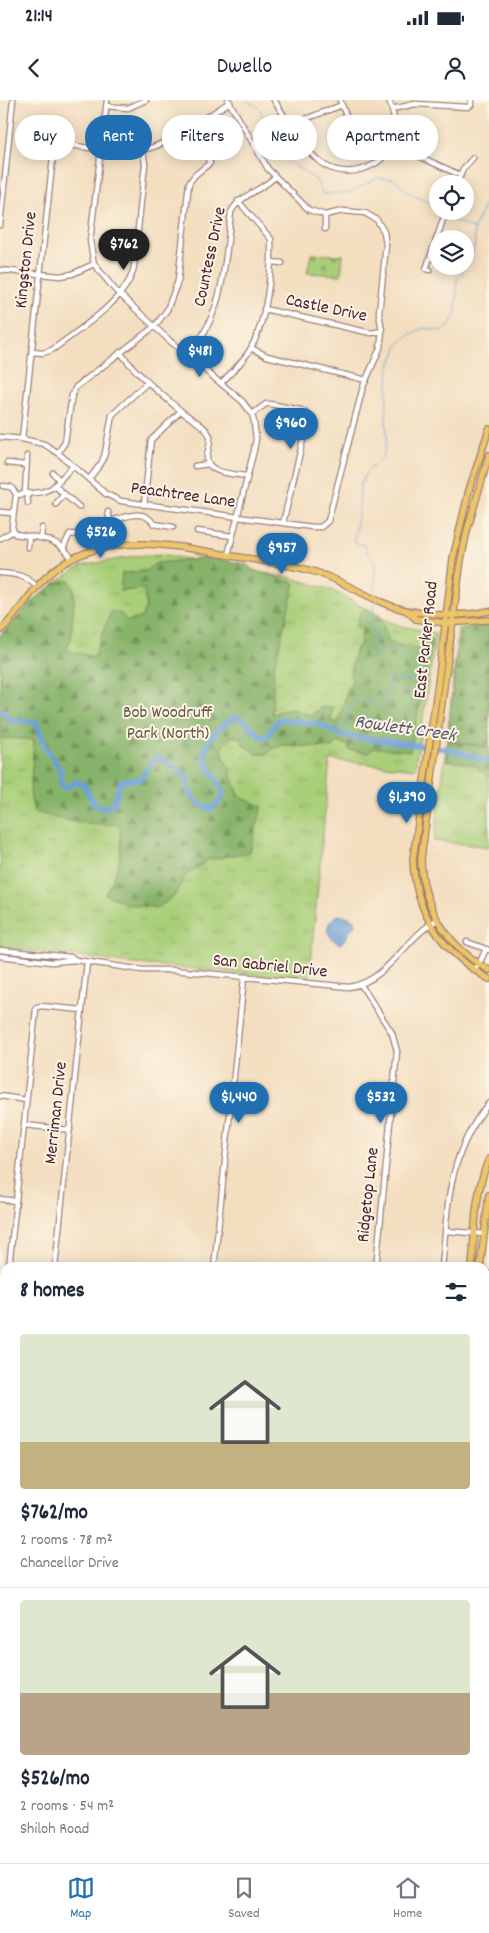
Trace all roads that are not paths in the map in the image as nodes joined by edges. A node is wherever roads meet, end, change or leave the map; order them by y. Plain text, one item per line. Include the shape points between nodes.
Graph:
1 (13, 100) edge
2 (107, 100) edge
3 (146, 100) edge
4 (274, 100) edge
5 (389, 100) edge
6 (471, 100) edge
7 (229, 101) edge
8 (341, 102) edge
9 (106, 106) junction
10 (392, 109) junction
11 (105, 115) edge
12 (208, 115) edge
13 (283, 115) edge
14 (314, 115) edge
15 (346, 115) edge
16 (393, 115) edge
17 (85, 147) edge
18 (474, 158) dead end
19 (100, 160) edge
20 (144, 160) edge
21 (208, 160) edge
22 (317, 160) edge
23 (378, 160) edge
24 (427, 160) edge
25 (460, 175) joint
26 (275, 177) junction
27 (238, 201) junction
28 (325, 214) junction
29 (0, 225) edge
30 (325, 229) dead end
31 (429, 259) edge
32 (271, 262) junction
33 (94, 264) junction
34 (282, 264) dead end
35 (0, 270) edge
36 (429, 270) edge
37 (40, 274) junction
38 (121, 294) junction
39 (264, 309) junction
40 (155, 326) junction
41 (382, 332) junction
42 (251, 348) junction
43 (32, 352) junction
44 (120, 352) junction
45 (187, 356) junction
46 (366, 380) junction
47 (148, 382) junction
48 (221, 383) junction
49 (181, 411) junction
50 (252, 414) junction
51 (489, 429) edge
52 (0, 437) edge
53 (22, 439) junction
54 (58, 452) junction
55 (489, 455) edge
56 (27, 456) dead end
57 (7, 463) dead end
58 (208, 464) junction
59 (26, 465) junction
60 (73, 466) junction
61 (194, 466) dead end
62 (53, 473) dead end
63 (247, 476) junction
64 (90, 478) junction
65 (60, 481) junction
66 (3, 486) dead end
67 (55, 486) junction
68 (26, 493) junction
69 (64, 494) junction
70 (17, 495) junction
71 (28, 503) dead end
72 (56, 504) dead end
73 (144, 505) junction
74 (79, 507) dead end
75 (464, 510) junction
76 (0, 512) edge
77 (108, 512) dead end
78 (13, 513) junction
79 (472, 513) junction
80 (143, 515) junction
81 (236, 518) junction
82 (110, 521) junction
83 (283, 523) junction
84 (173, 527) dead end
85 (20, 528) dead end
86 (42, 528) dead end
87 (111, 529) dead end
88 (13, 531) junction
89 (197, 531) dead end
90 (19, 535) junction
91 (85, 535) dead end
92 (29, 536) junction
93 (232, 536) junction
94 (41, 537) junction
95 (1, 538) edge
96 (58, 544) junction
97 (28, 547) dead end
98 (53, 548) dead end
99 (63, 548) junction
100 (228, 555) junction
101 (72, 559) junction
102 (0, 573) edge
103 (36, 586) junction
104 (407, 611) junction
105 (489, 611) edge
106 (446, 614) junction
107 (454, 615) junction
108 (489, 620) edge
109 (446, 623) junction
110 (453, 624) junction
111 (0, 631) edge
112 (414, 845) junction
113 (422, 846) junction
114 (423, 882) junction
115 (416, 884) junction
116 (437, 920) junction
117 (430, 924) junction
118 (467, 942) dead end
119 (487, 949) edge
120 (0, 950) edge
121 (0, 956) edge
122 (76, 960) junction
123 (87, 962) junction
124 (478, 964) junction
125 (474, 970) junction
126 (489, 970) edge
127 (244, 978) junction
128 (489, 979) edge
129 (361, 985) junction
130 (82, 1010) junction
131 (0, 1096) edge
132 (26, 1100) junction
133 (489, 1103) edge
134 (24, 1125) junction
135 (70, 1130) junction
136 (489, 1159) edge
137 (489, 1195) edge
138 (0, 1199) edge
139 (16, 1201) junction
140 (446, 1231) junction
141 (476, 1234) junction
142 (484, 1234) junction
143 (10, 1262) edge
144 (56, 1262) edge
145 (215, 1262) edge
146 (377, 1262) edge
147 (443, 1262) edge
148 (473, 1262) edge
149 (481, 1262) edge

1 - 29 street
2 - 9 street
3 - 9 street via 128,108
4 - 13 street
5 - 10 street
6 - 10 street via 470,106 415,104
7 - 12 street
7 - 26 street
8 - 14 street
8 - 15 street
9 - 11 street
10 - 16 street
17 - 37 street, Kingston Drive via 58,145 53,150
18 - 25 street
19 - 33 street via 90,241
20 - 38 street via 134,268 131,280
21 - 40 street via 210,163 189,183 178,281 171,302
22 - 23 street via 342,172 358,171
24 - 25 street
26 - 27 street, Countess Drive
26 - 28 street via 309,210
27 - 32 street via 271,239
27 - 45 street, Countess Drive via 231,212 219,302 202,338
28 - 30 street
28 - 41 street via 343,211 365,213 377,220 384,232 386,245 379,316
31 - 36 street via 426,269
32 - 34 street
32 - 39 street
33 - 37 street via 65,276
33 - 38 street via 104,279
35 - 37 street
37 - 43 street, Kingston Drive
38 - 40 street
38 - 43 street via 52,350
39 - 41 street, Castle Drive via 371,333
39 - 42 street
40 - 44 street
40 - 45 street
41 - 46 street via 378,356
42 - 46 street via 268,356
42 - 48 street
43 - 53 street, Kingston Drive
44 - 47 street
44 - 54 street via 76,387 65,442
45 - 48 street
46 - 83 street, Peachtree Lane via 331,516 322,526
47 - 49 street
47 - 64 street via 112,415 102,462
48 - 50 street
49 - 58 street via 210,436
49 - 73 street via 152,440
50 - 63 street via 256,439
50 - 83 street via 270,404 301,410 308,419
51 - 75 main road, East Parker Road
52 - 53 street, Peachtree Lane
53 - 54 street, Peachtree Lane via 44,444
54 - 60 street, Peachtree Lane
55 - 79 main road, East Parker Road
56 - 59 street
57 - 59 street
58 - 61 street
58 - 63 street via 214,470
59 - 68 street
60 - 64 street, Peachtree Lane
60 - 65 street
62 - 65 street
63 - 81 street
64 - 73 street, Peachtree Lane via 106,494
65 - 67 street
66 - 70 street via 11,487
67 - 68 street via 42,492
67 - 69 street
68 - 70 street
68 - 71 street
69 - 72 street
69 - 74 street
70 - 78 street
73 - 80 street
73 - 80 street
73 - 81 street, Peachtree Lane
75 - 79 main road
75 - 106 main road, East Parker Road via 452,558
76 - 78 street
77 - 82 street
78 - 88 street
79 - 107 main road, East Parker Road via 462,552
80 - 82 street
80 - 84 street via 154,524
81 - 83 street, Peachtree Lane
81 - 93 street
82 - 87 street
85 - 90 street
86 - 94 street
88 - 90 street
88 - 95 street
89 - 93 street
90 - 92 street
91 - 99 street via 70,534
92 - 94 street
92 - 97 street
93 - 100 street
94 - 96 street
96 - 98 street
96 - 99 street
99 - 101 street
100 - 101 main road via 141,543 109,547
100 - 104 main road via 306,570 340,581 375,600
101 - 103 main road
102 - 103 street via 22,576
103 - 111 main road
104 - 106 main road
104 - 109 main road via 416,619
105 - 107 main road
106 - 107 main road
106 - 109 main road, East Parker Road
107 - 110 main road, East Parker Road
108 - 110 main road
109 - 110 main road
109 - 112 main road, East Parker Road
110 - 113 main road, East Parker Road
112 - 113 main road
112 - 115 main road, East Parker Road
113 - 114 main road, East Parker Road
114 - 115 main road
114 - 116 main road, East Parker Road
115 - 117 main road, East Parker Road via 421,906
116 - 117 street, San Gabriel Drive
116 - 124 main road, East Parker Road via 456,946
117 - 125 main road, East Parker Road via 448,948
117 - 129 street, San Gabriel Drive via 382,971
118 - 119 street
119 - 124 street
120 - 122 street, San Gabriel Drive
121 - 122 street, San Gabriel Drive via 57,962
122 - 123 street, San Gabriel Drive
123 - 127 street, San Gabriel Drive
123 - 130 street, Merriman Drive
124 - 125 street
124 - 126 main road, East Parker Road
125 - 128 main road, East Parker Road
127 - 129 street, San Gabriel Drive via 341,988
127 - 145 street
129 - 146 street, Ridgetop Lane via 392,1033 397,1051
130 - 132 street via 37,1007
130 - 135 street, Merriman Drive
131 - 132 street
132 - 134 street
133 - 140 street via 471,1128 458,1156 450,1189
134 - 135 street
134 - 139 street
135 - 144 street, Merriman Drive
136 - 141 main road via 480,1188
137 - 142 main road
138 - 139 street
139 - 143 street
140 - 141 street
140 - 147 street
141 - 142 street
141 - 148 main road
142 - 149 main road

